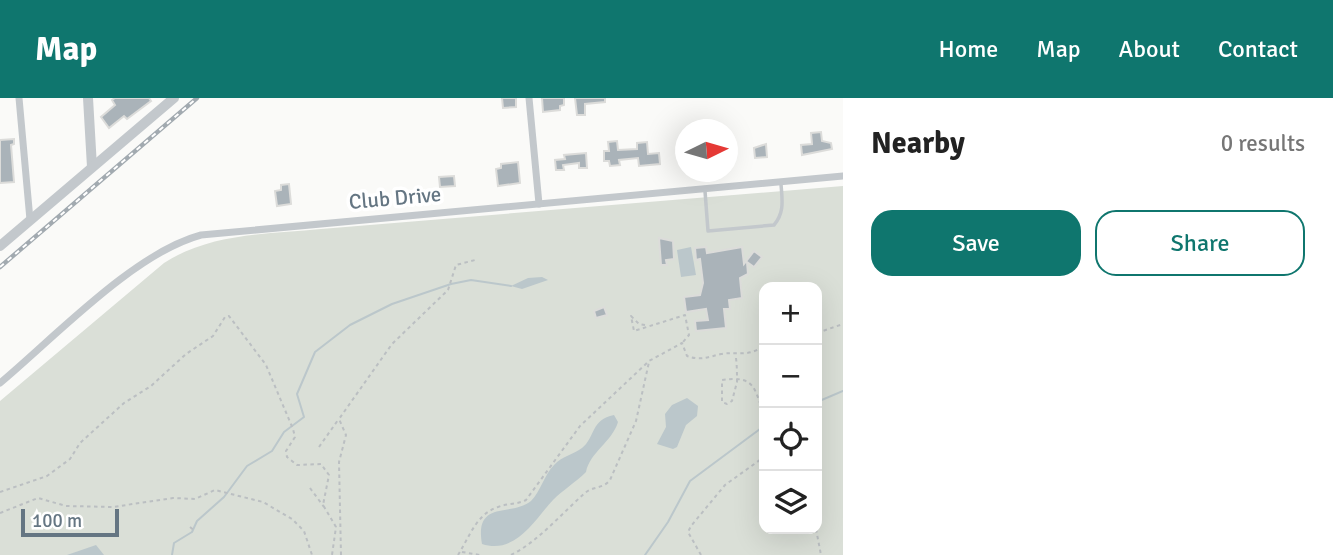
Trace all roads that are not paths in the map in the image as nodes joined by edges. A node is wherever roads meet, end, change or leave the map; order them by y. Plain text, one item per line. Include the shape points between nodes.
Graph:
1 (19, 98) edge
2 (88, 98) edge
3 (529, 98) edge
4 (172, 99) edge
5 (92, 167) junction
6 (843, 176) edge
7 (781, 182) junction
8 (704, 189) junction
9 (539, 204) junction
10 (30, 220) junction
11 (0, 246) edge
12 (0, 383) edge

1 - 10 street
2 - 5 street
3 - 9 street
4 - 5 street
5 - 10 street
6 - 7 street, Club Drive
7 - 8 street, Club Drive
7 - 8 lane via 783,205 774,225 708,231
8 - 9 street, Club Drive
9 - 12 street, Club Drive via 250,228 186,239 143,261
10 - 11 street

